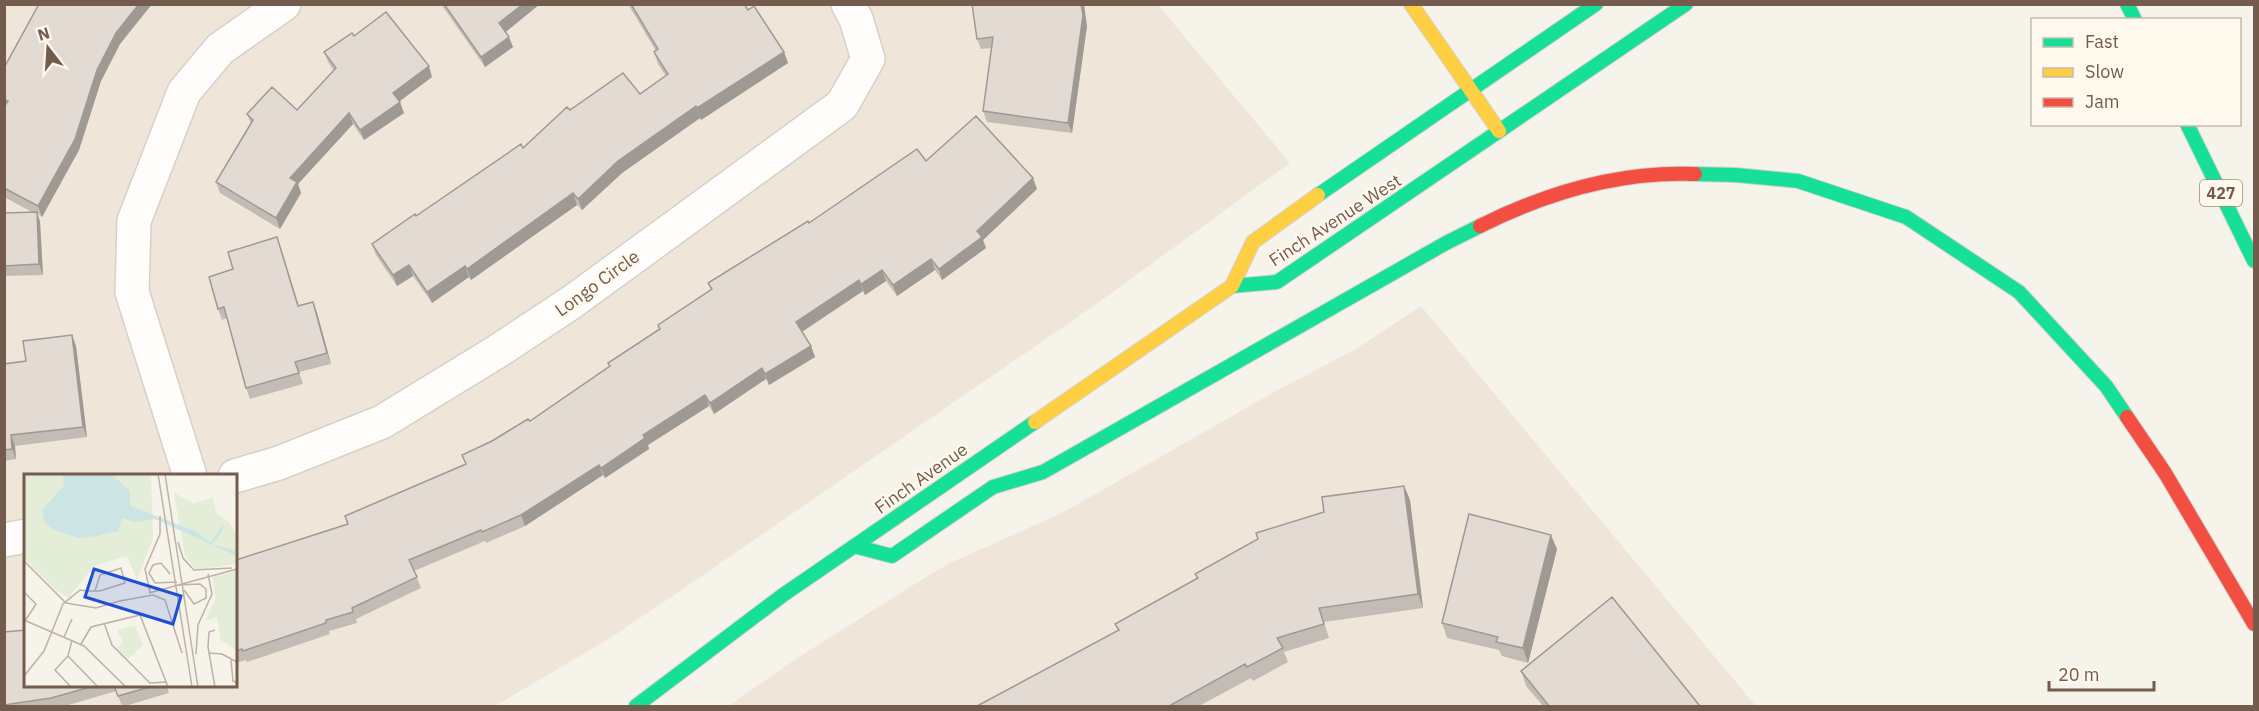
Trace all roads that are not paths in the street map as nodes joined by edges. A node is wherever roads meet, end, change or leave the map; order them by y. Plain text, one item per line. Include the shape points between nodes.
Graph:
1 (284, 4) edge
2 (848, 4) edge
3 (1411, 4) edge
4 (1596, 4) edge
5 (1686, 4) edge
6 (2127, 4) edge
7 (2134, 18) edge
8 (1471, 90) junction
9 (2188, 126) edge
10 (1499, 131) junction
11 (2254, 261) edge
12 (1232, 286) junction
13 (189, 474) edge
14 (237, 475) edge
15 (24, 536) edge
16 (4, 540) edge
17 (854, 546) junction
18 (2254, 624) edge
19 (636, 706) edge

1 - 13 street via 220,49 184,92 134,221 132,292
2 - 14 street, Longo Circle via 867,59 842,105 572,302 498,351 382,422
3 - 8 main road
4 - 8 main road, Finch Avenue West
5 - 10 main road, Finch Avenue West
6 - 7 main road
8 - 10 main road
8 - 12 main road, Finch Avenue West via 1253,242
9 - 11 main road, 427
10 - 12 main road, Finch Avenue West via 1277,282
12 - 17 main road, Finch Avenue
15 - 16 street
17 - 18 main road via 892,556 993,487 1043,472 1446,243 1541,199 1587,184 1627,177 1671,173 1736,175 1798,182 1906,217 2019,292 2106,386 2165,473
17 - 19 main road, Finch Avenue

